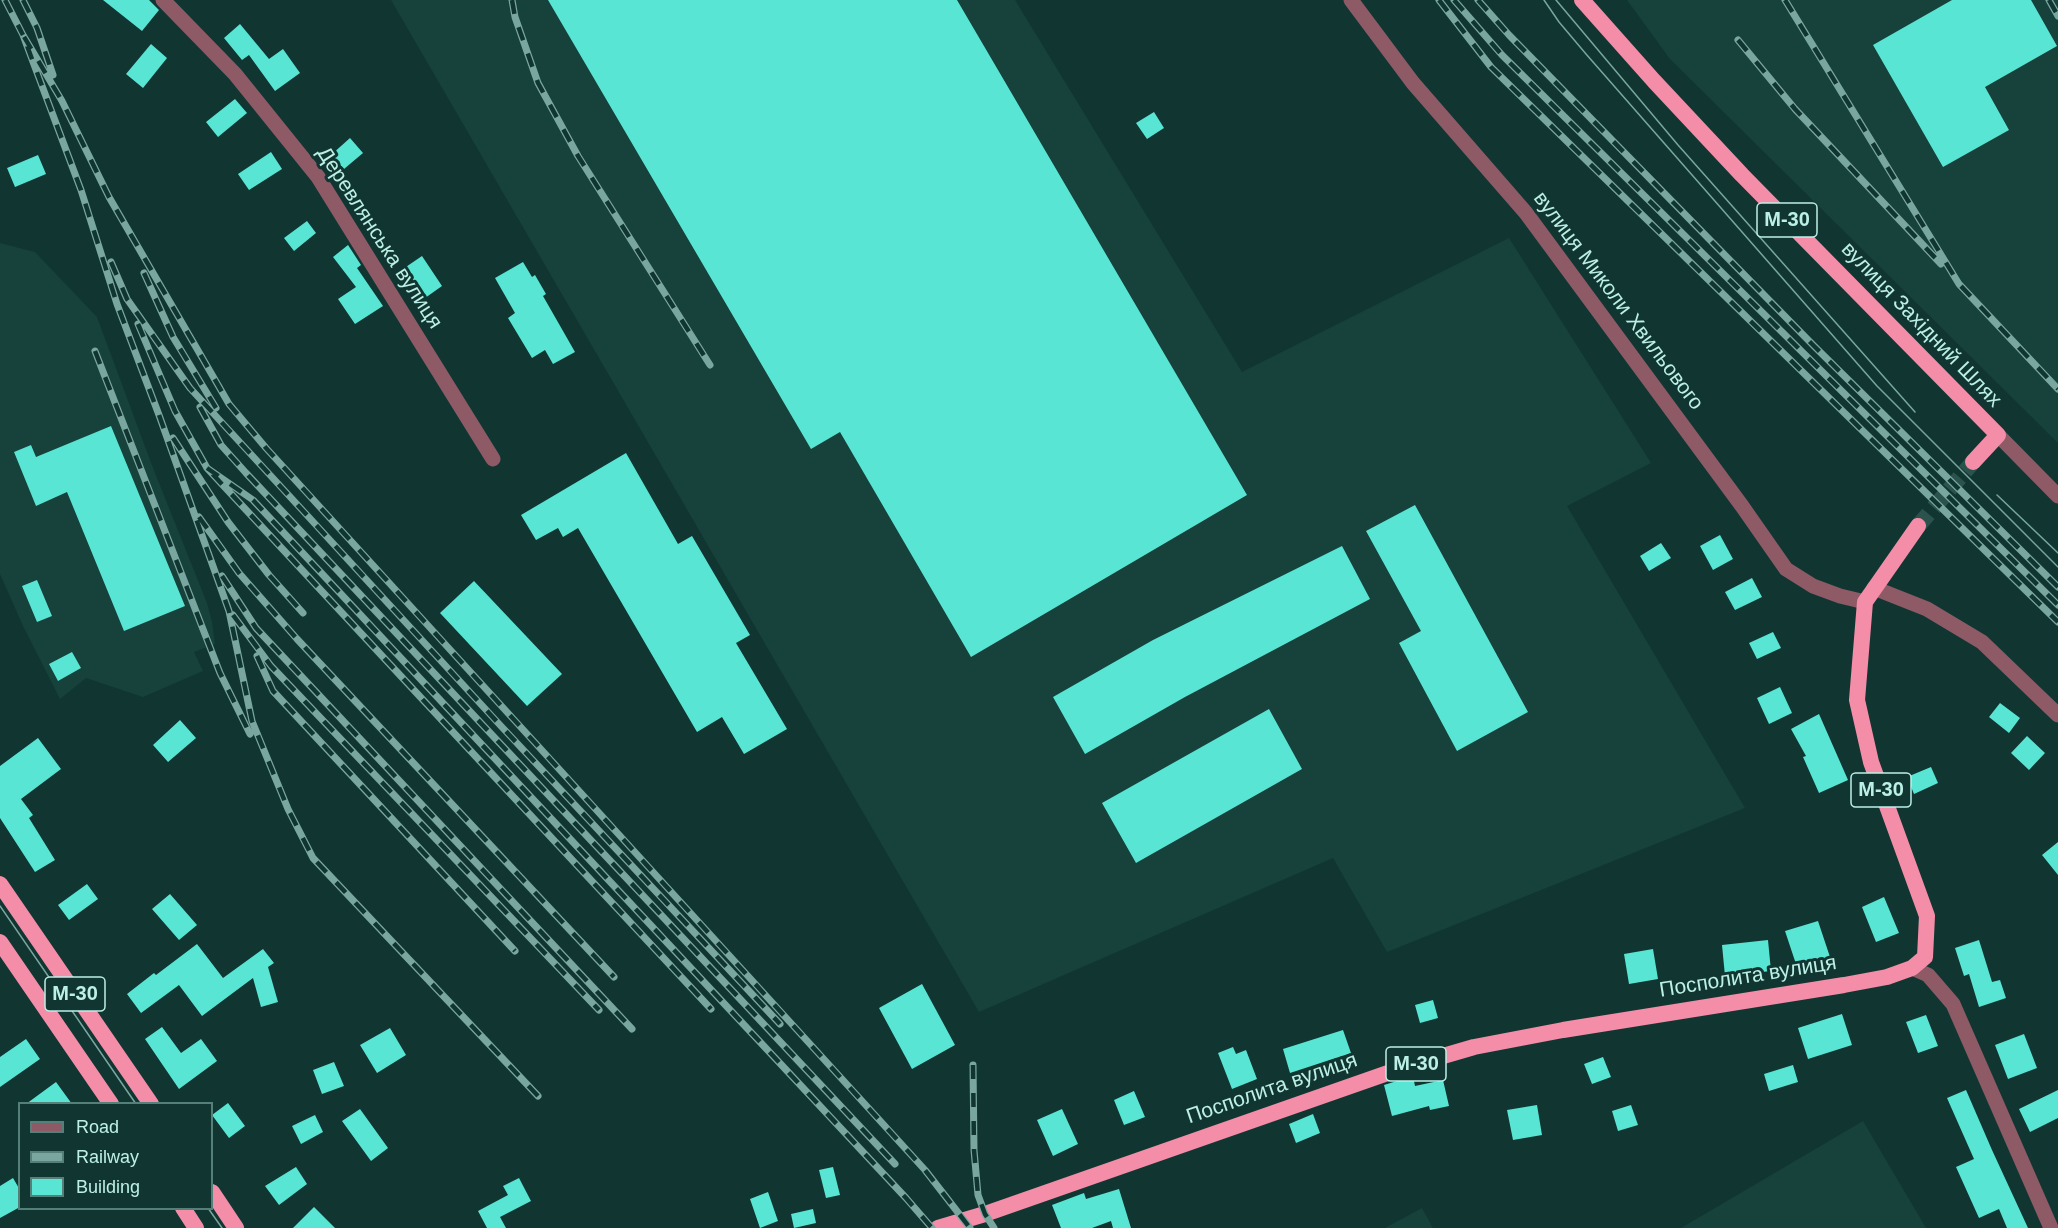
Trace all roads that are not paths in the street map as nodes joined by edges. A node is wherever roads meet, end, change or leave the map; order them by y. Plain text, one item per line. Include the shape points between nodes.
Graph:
1 (163, 0) edge
2 (1351, 0) edge
3 (1582, 0) edge
4 (1998, 435) junction
5 (493, 459) dead end
6 (1973, 462) tunnel mouth
7 (2058, 496) edge
8 (1918, 526) tunnel mouth
9 (1869, 595) junction
10 (2058, 715) edge
11 (0, 884) edge
12 (0, 942) edge
13 (1912, 968) junction
14 (110, 1102) edge
15 (149, 1102) edge
16 (213, 1194) edge
17 (184, 1210) edge
18 (196, 1228) edge
19 (236, 1228) edge
20 (938, 1228) edge
21 (2051, 1228) edge

1 - 5 street, Деревлянська вулиця via 235,74 318,177
2 - 9 street, вулиця Миколи Хвильового via 1413,82 1526,213 1786,569 1813,586 1840,596
3 - 4 highway, вулиця Західний Шлях / М-30 via 1734,166
4 - 6 highway
4 - 7 street, вулиця Західний Шлях
8 - 9 highway
9 - 10 street, вулиця Миколи Хвильового via 1927,609 1982,642
9 - 13 highway, М-30 via 1857,700 1871,762 1927,916 1924,957
11 - 15 highway, М-30
12 - 14 highway, М-30
13 - 20 highway, Посполита вулиця / М-30 via 1844,985 1474,1047 1402,1068
13 - 21 street via 1928,975 1953,1004
16 - 19 highway
17 - 18 highway

